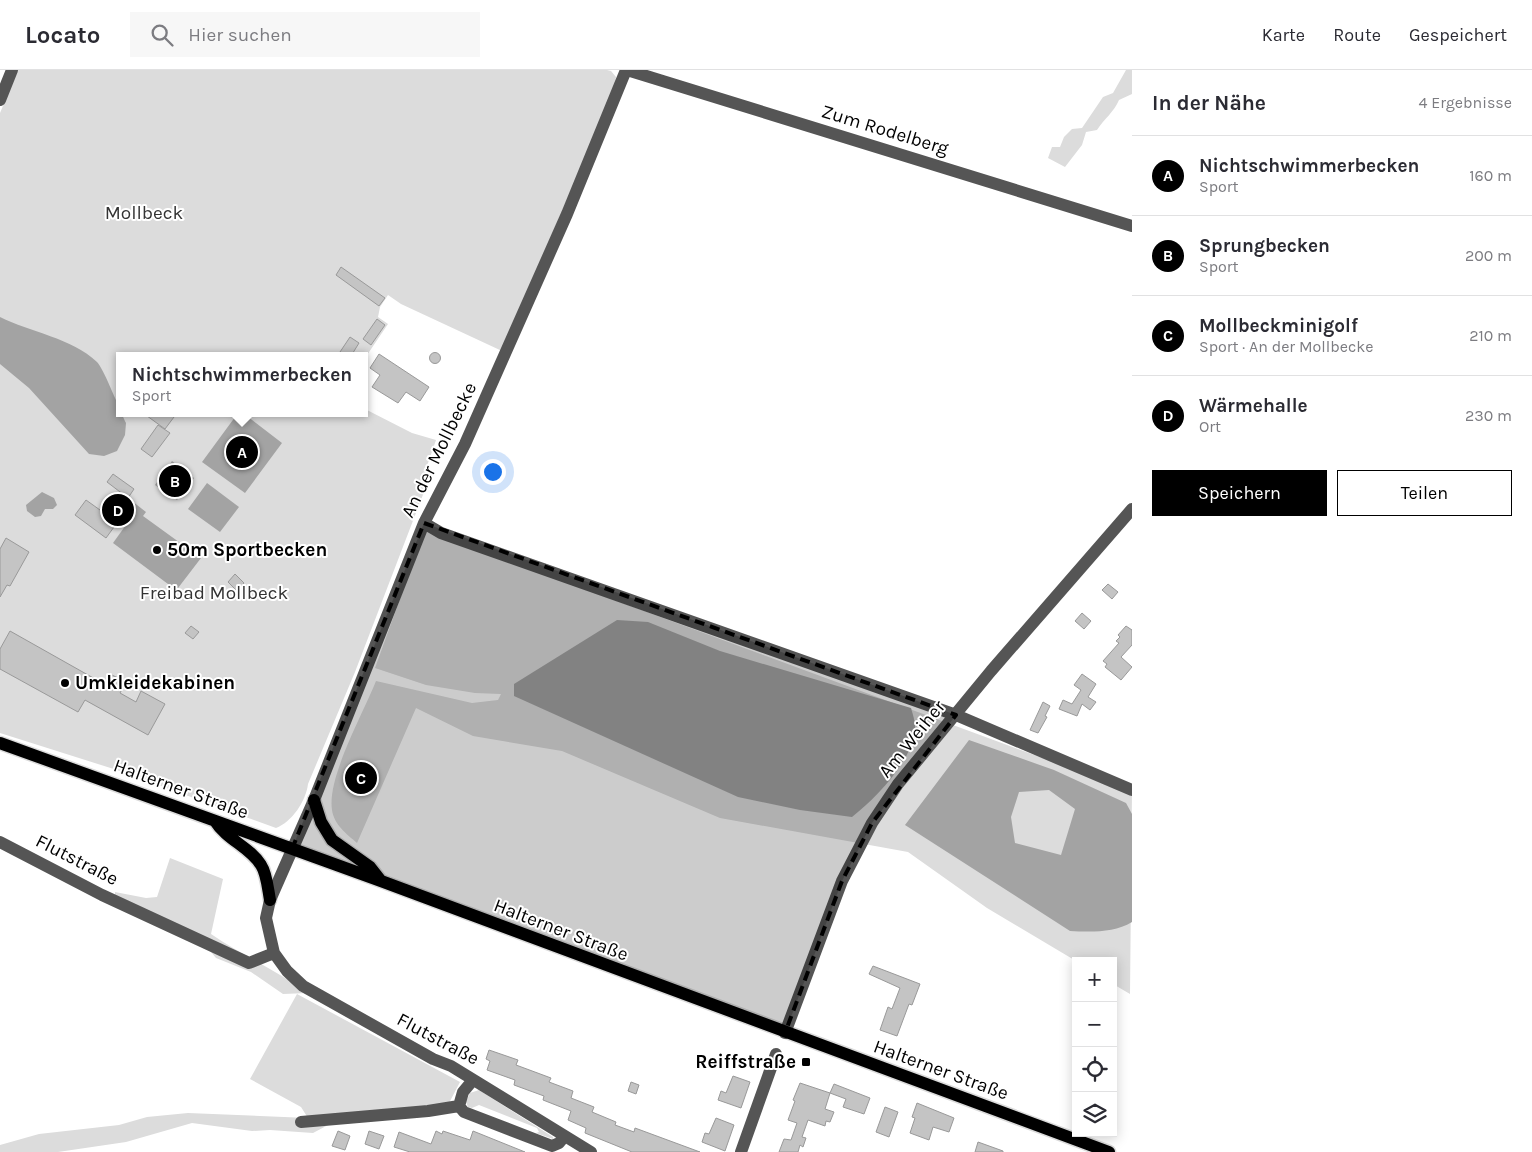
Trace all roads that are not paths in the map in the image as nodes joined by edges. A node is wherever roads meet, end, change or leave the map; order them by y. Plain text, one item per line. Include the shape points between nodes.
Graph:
1 (12, 70) edge
2 (627, 70) edge
3 (0, 100) edge
4 (1132, 226) edge
5 (1132, 509) edge
6 (424, 523) junction
7 (956, 714) junction
8 (0, 743) edge
9 (1132, 790) edge
10 (314, 800) junction
11 (215, 822) junction
12 (0, 842) edge
13 (292, 849) junction
14 (381, 881) junction
15 (270, 900) junction
16 (274, 953) junction
17 (786, 1033) junction
18 (776, 1054) dead end
19 (473, 1080) junction
20 (459, 1106) junction
21 (301, 1122) dead end
22 (564, 1138) junction
23 (591, 1152) edge
24 (741, 1152) edge
25 (1109, 1152) edge

1 - 3 street
2 - 4 street, Zum Rodelberg
2 - 6 street, An der Mollbecke via 465,444
5 - 7 street, Am Weiher
6 - 7 street via 441,533
6 - 10 street, An der Mollbecke
7 - 9 street
7 - 17 street, Am Weiher via 898,784 872,823 842,881
8 - 11 main road, Halterner Straße
10 - 13 street, An der Mollbecke
10 - 14 main road via 321,822 332,840 370,867
11 - 13 main road, Halterner Straße
11 - 15 main road via 222,834 252,854 262,866
12 - 16 street, Flutstraße via 111,899 249,963
13 - 14 main road, Halterner Straße
13 - 15 street, Flutstraße
14 - 17 main road, Halterner Straße
15 - 16 street, Flutstraße via 266,918
16 - 19 street, Flutstraße via 303,986
17 - 25 main road, Halterner Straße
18 - 24 street
19 - 20 street via 463,1092
19 - 22 street, Flutstraße
20 - 21 street
20 - 22 street via 464,1112 552,1146
22 - 23 street, Flutstraße

